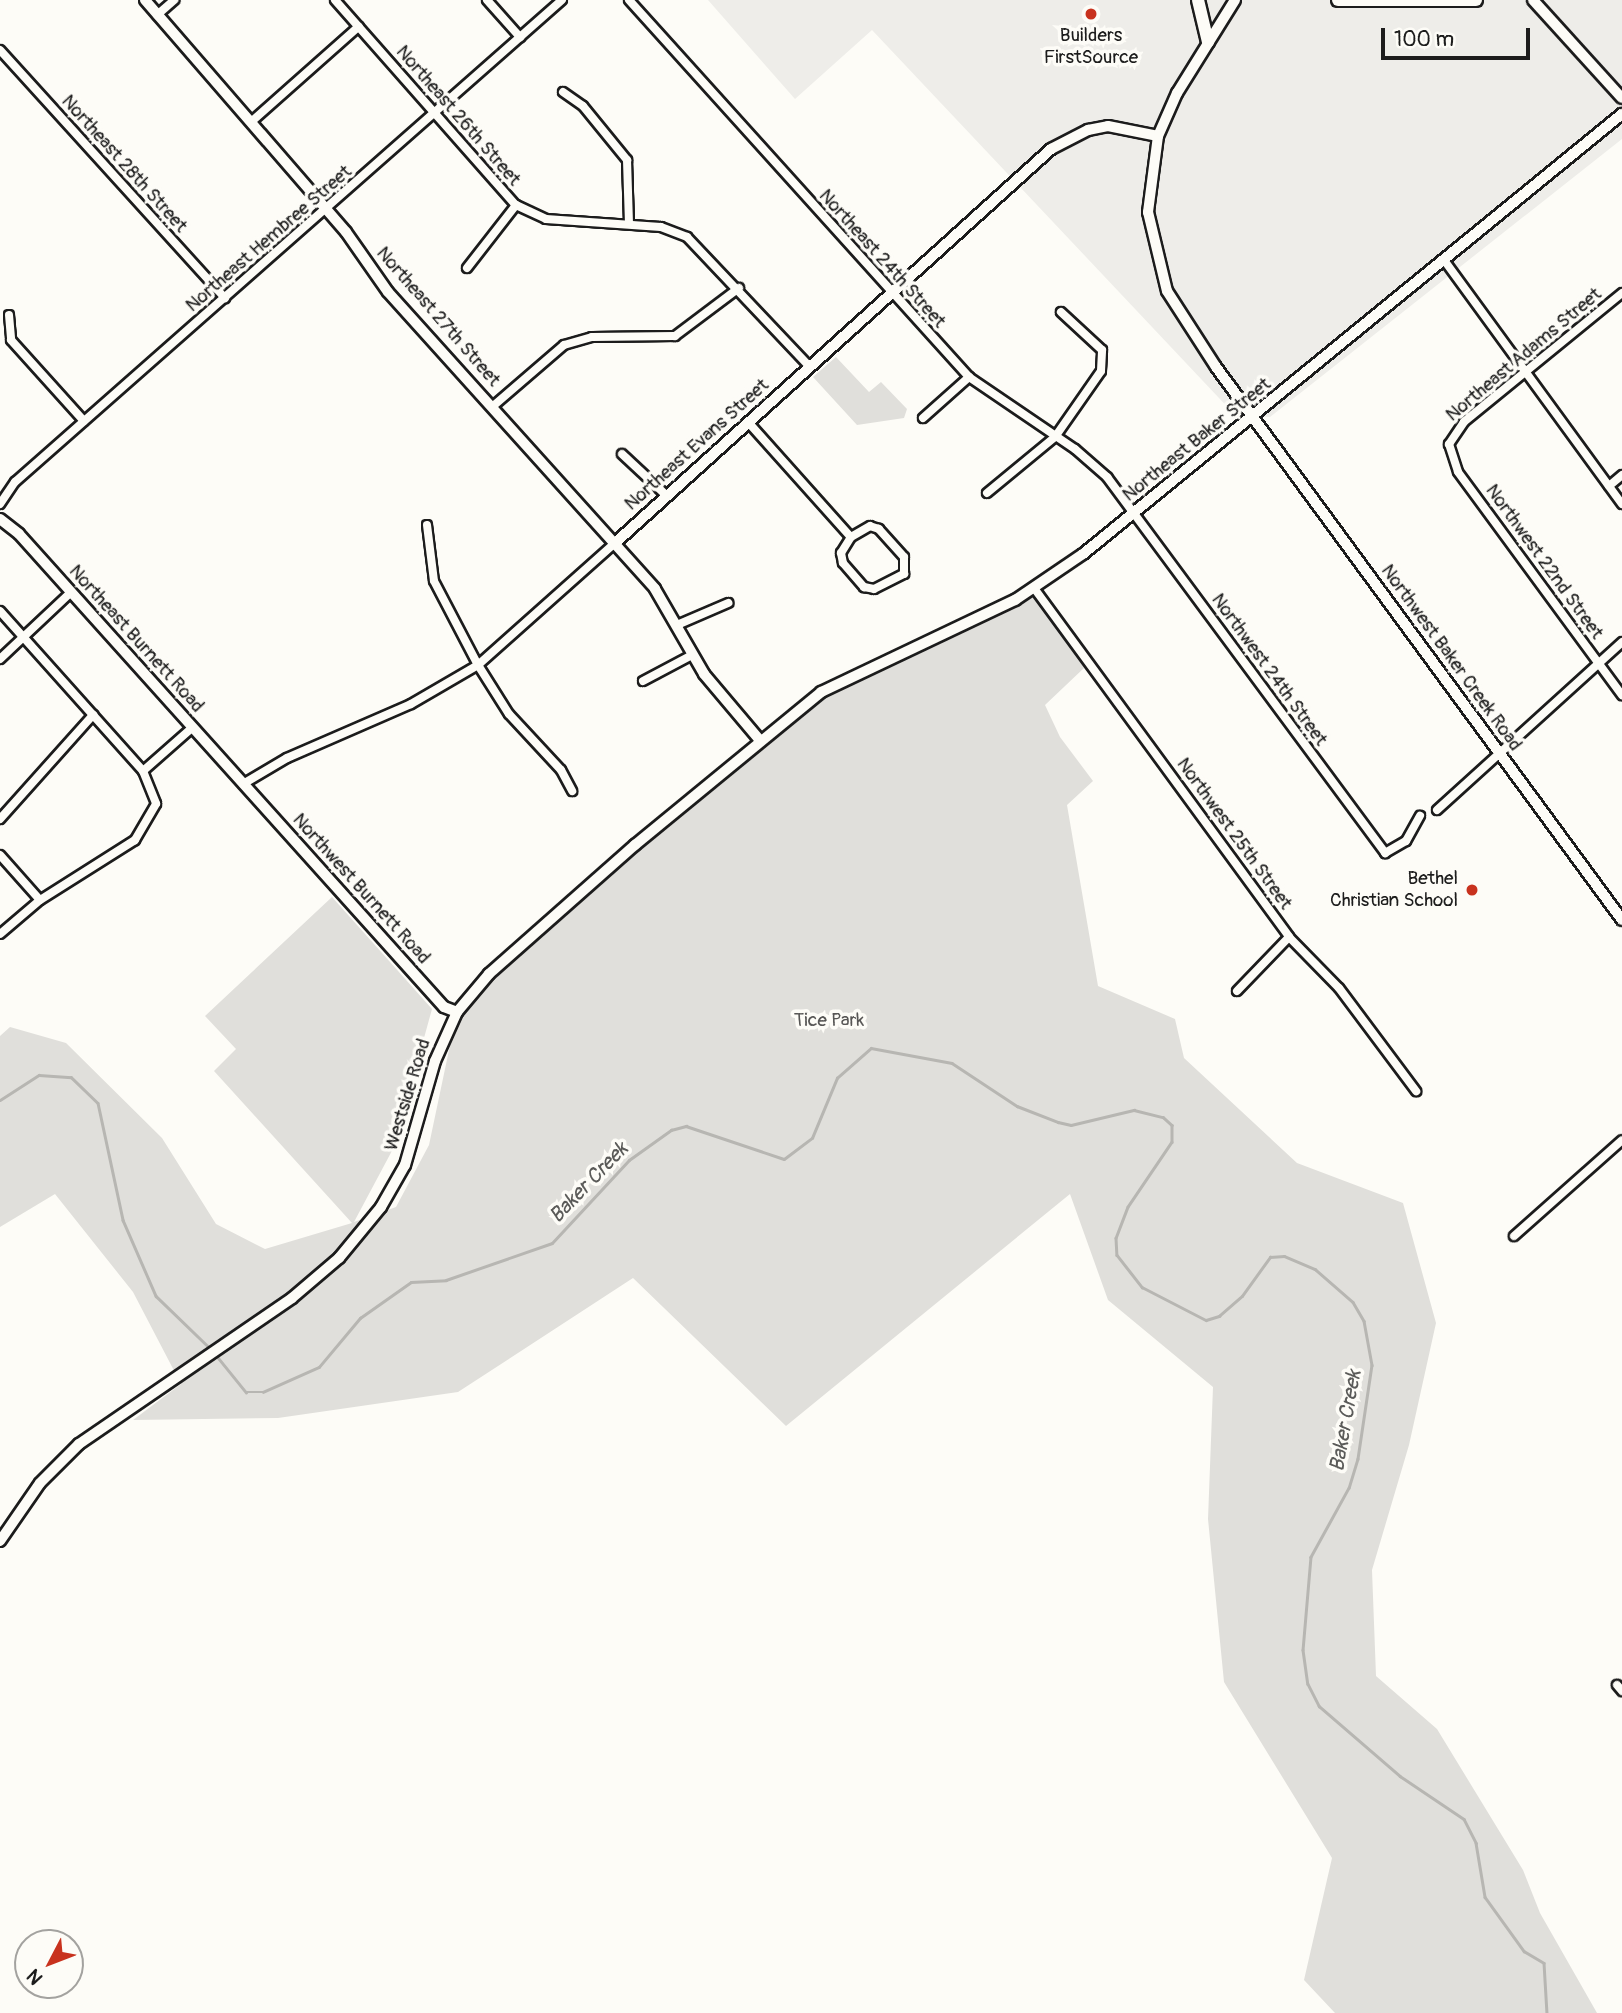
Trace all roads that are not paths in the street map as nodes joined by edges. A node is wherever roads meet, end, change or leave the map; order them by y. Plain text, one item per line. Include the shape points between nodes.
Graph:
1 (145, 0) edge
2 (173, 0) edge
3 (335, 0) edge
4 (487, 0) edge
5 (562, 0) edge
6 (629, 0) edge
7 (1198, 0) edge
8 (1235, 0) edge
9 (1338, 0) edge
10 (1476, 0) edge
11 (1533, 0) edge
12 (157, 15) junction
13 (359, 26) junction
14 (520, 37) junction
15 (1208, 42) junction
16 (0, 50) edge
17 (563, 92) dead end
18 (1622, 98) edge
19 (436, 113) junction
20 (1622, 114) edge
21 (251, 122) junction
22 (1158, 136) junction
23 (516, 205) junction
24 (326, 210) junction
25 (629, 223) junction
26 (1444, 260) junction
27 (467, 268) dead end
28 (739, 288) junction
29 (1622, 293) edge
30 (892, 294) junction
31 (225, 298) junction
32 (1060, 312) dead end
33 (9, 315) dead end
34 (810, 367) junction
35 (1526, 371) junction
36 (969, 377) junction
37 (492, 407) junction
38 (1252, 416) junction
39 (923, 418) dead end
40 (84, 421) junction
41 (748, 422) junction
42 (1055, 437) junction
43 (1450, 444) joint
44 (622, 454) dead end
45 (1622, 475) edge
46 (1609, 486) junction
47 (987, 493) dead end
48 (667, 496) junction
49 (0, 504) edge
50 (1622, 504) edge
51 (1135, 513) junction
52 (0, 519) edge
53 (427, 525) dead end
54 (851, 537) junction
55 (615, 543) junction
56 (1034, 588) junction
57 (71, 592) junction
58 (728, 603) dead end
59 (0, 611) edge
60 (677, 625) junction
61 (23, 637) junction
62 (1622, 642) edge
63 (692, 655) junction
64 (0, 659) edge
65 (1598, 663) junction
66 (478, 665) junction
67 (643, 681) dead end
68 (1622, 695) edge
69 (93, 715) junction
70 (192, 728) junction
71 (758, 738) junction
72 (1499, 752) junction
73 (143, 771) junction
74 (243, 784) junction
75 (572, 791) dead end
76 (1437, 810) dead end
77 (1420, 816) dead end
78 (0, 819) edge
79 (0, 855) edge
80 (40, 900) junction
81 (1622, 920) edge
82 (0, 934) edge
83 (1290, 937) junction
84 (1237, 990) dead end
85 (457, 1012) junction
86 (1416, 1091) dead end
87 (1622, 1140) edge
88 (1514, 1236) dead end
89 (0, 1541) edge

1 - 12 street, Northeast 27th Street
2 - 12 street
3 - 13 street, Northeast 26th Street
4 - 14 street
5 - 14 street, Northeast Hembree Street
6 - 30 street, Northeast 24th Street
7 - 15 highway
8 - 15 main road
9 - 10 highway
11 - 18 street
12 - 21 street, Northeast 27th Street
13 - 19 street, Northeast 26th Street
13 - 21 street
14 - 19 street, Northeast Hembree Street
15 - 22 main road
16 - 31 street, Northeast 28th Street
17 - 25 street via 583,106 627,160
19 - 23 street, Northeast 26th Street
19 - 24 street, Northeast Hembree Street
20 - 26 main road, Northeast Baker Street
21 - 24 street, Northeast 27th Street
22 - 30 street, Northeast Evans Street via 1108,127 1067,138
22 - 38 main road, Northwest Baker Creek Road via 1148,212 1158,267 1178,313
23 - 25 street, Northeast 26th Street via 546,219
23 - 27 street
24 - 31 street, Northeast Hembree Street
24 - 37 street, Northeast 27th Street via 376,277
25 - 28 street, Northeast 26th Street via 687,237
26 - 35 street
26 - 38 main road, Northeast Baker Street
28 - 34 street, Northeast 26th Street
28 - 37 street via 675,336 593,337 564,345
29 - 35 street, Northeast Adams Street
30 - 34 street, Northeast Evans Street
30 - 36 street, Northeast 24th Street
31 - 40 street, Northeast Hembree Street
32 - 42 street via 1077,322 1105,358
33 - 40 street via 11,340
34 - 41 street, Northeast Evans Street
35 - 43 street, Northeast Adams Street via 1464,422
35 - 46 street
36 - 39 street
36 - 42 street, Northeast 24th Street
37 - 55 street, Northeast 27th Street
38 - 51 main road, Northeast Baker Street
38 - 72 main road, Northwest Baker Creek Road
40 - 49 street, Northeast Hembree Street via 10,487
41 - 48 street, Northeast Evans Street
41 - 54 street
42 - 47 street
42 - 51 street, Northeast 24th Street via 1093,462
43 - 65 street, Northwest 22nd Street via 1458,472
44 - 48 street
45 - 46 street
46 - 50 street
48 - 55 street, Northeast Evans Street
51 - 56 main road, Northeast Baker Street
51 - 77 street, Northwest 24th Street via 1385,853 1398,848
52 - 57 street, Northeast Burnett Road
53 - 66 street via 434,581
54 - 54 street via 841,554 843,563 864,587 874,589 904,574 904,557 879,528 870,526
55 - 60 street, Northeast 27th Street via 655,589
55 - 66 street, Northeast Evans Street
56 - 71 main road, Northeast Baker Street via 837,682
56 - 83 street, Northwest 25th Street
57 - 61 street
57 - 70 street, Northeast Burnett Road
58 - 60 street
59 - 61 street
60 - 63 street, Northeast 27th Street
61 - 64 street
61 - 69 street
62 - 65 street
63 - 67 street
63 - 71 street, Northeast 27th Street
65 - 68 street, Northwest 22nd Street
65 - 72 street
66 - 74 street, Northeast Evans Street via 411,704 287,758
66 - 75 street via 509,714 561,769
69 - 73 street
69 - 78 street
70 - 73 street
70 - 74 street, Northeast Burnett Road
71 - 85 main road, Westside Road via 509,956
72 - 76 street
72 - 81 main road, Northwest Baker Creek Road
73 - 80 street via 156,804 144,831
74 - 85 street, Northwest Burnett Road via 444,1007
79 - 80 street
80 - 82 street
83 - 84 street
83 - 86 street, Northwest 25th Street via 1339,988
85 - 89 main road, Westside Road via 394,1187 339,1258 258,1321 120,1412 62,1460
87 - 88 street

